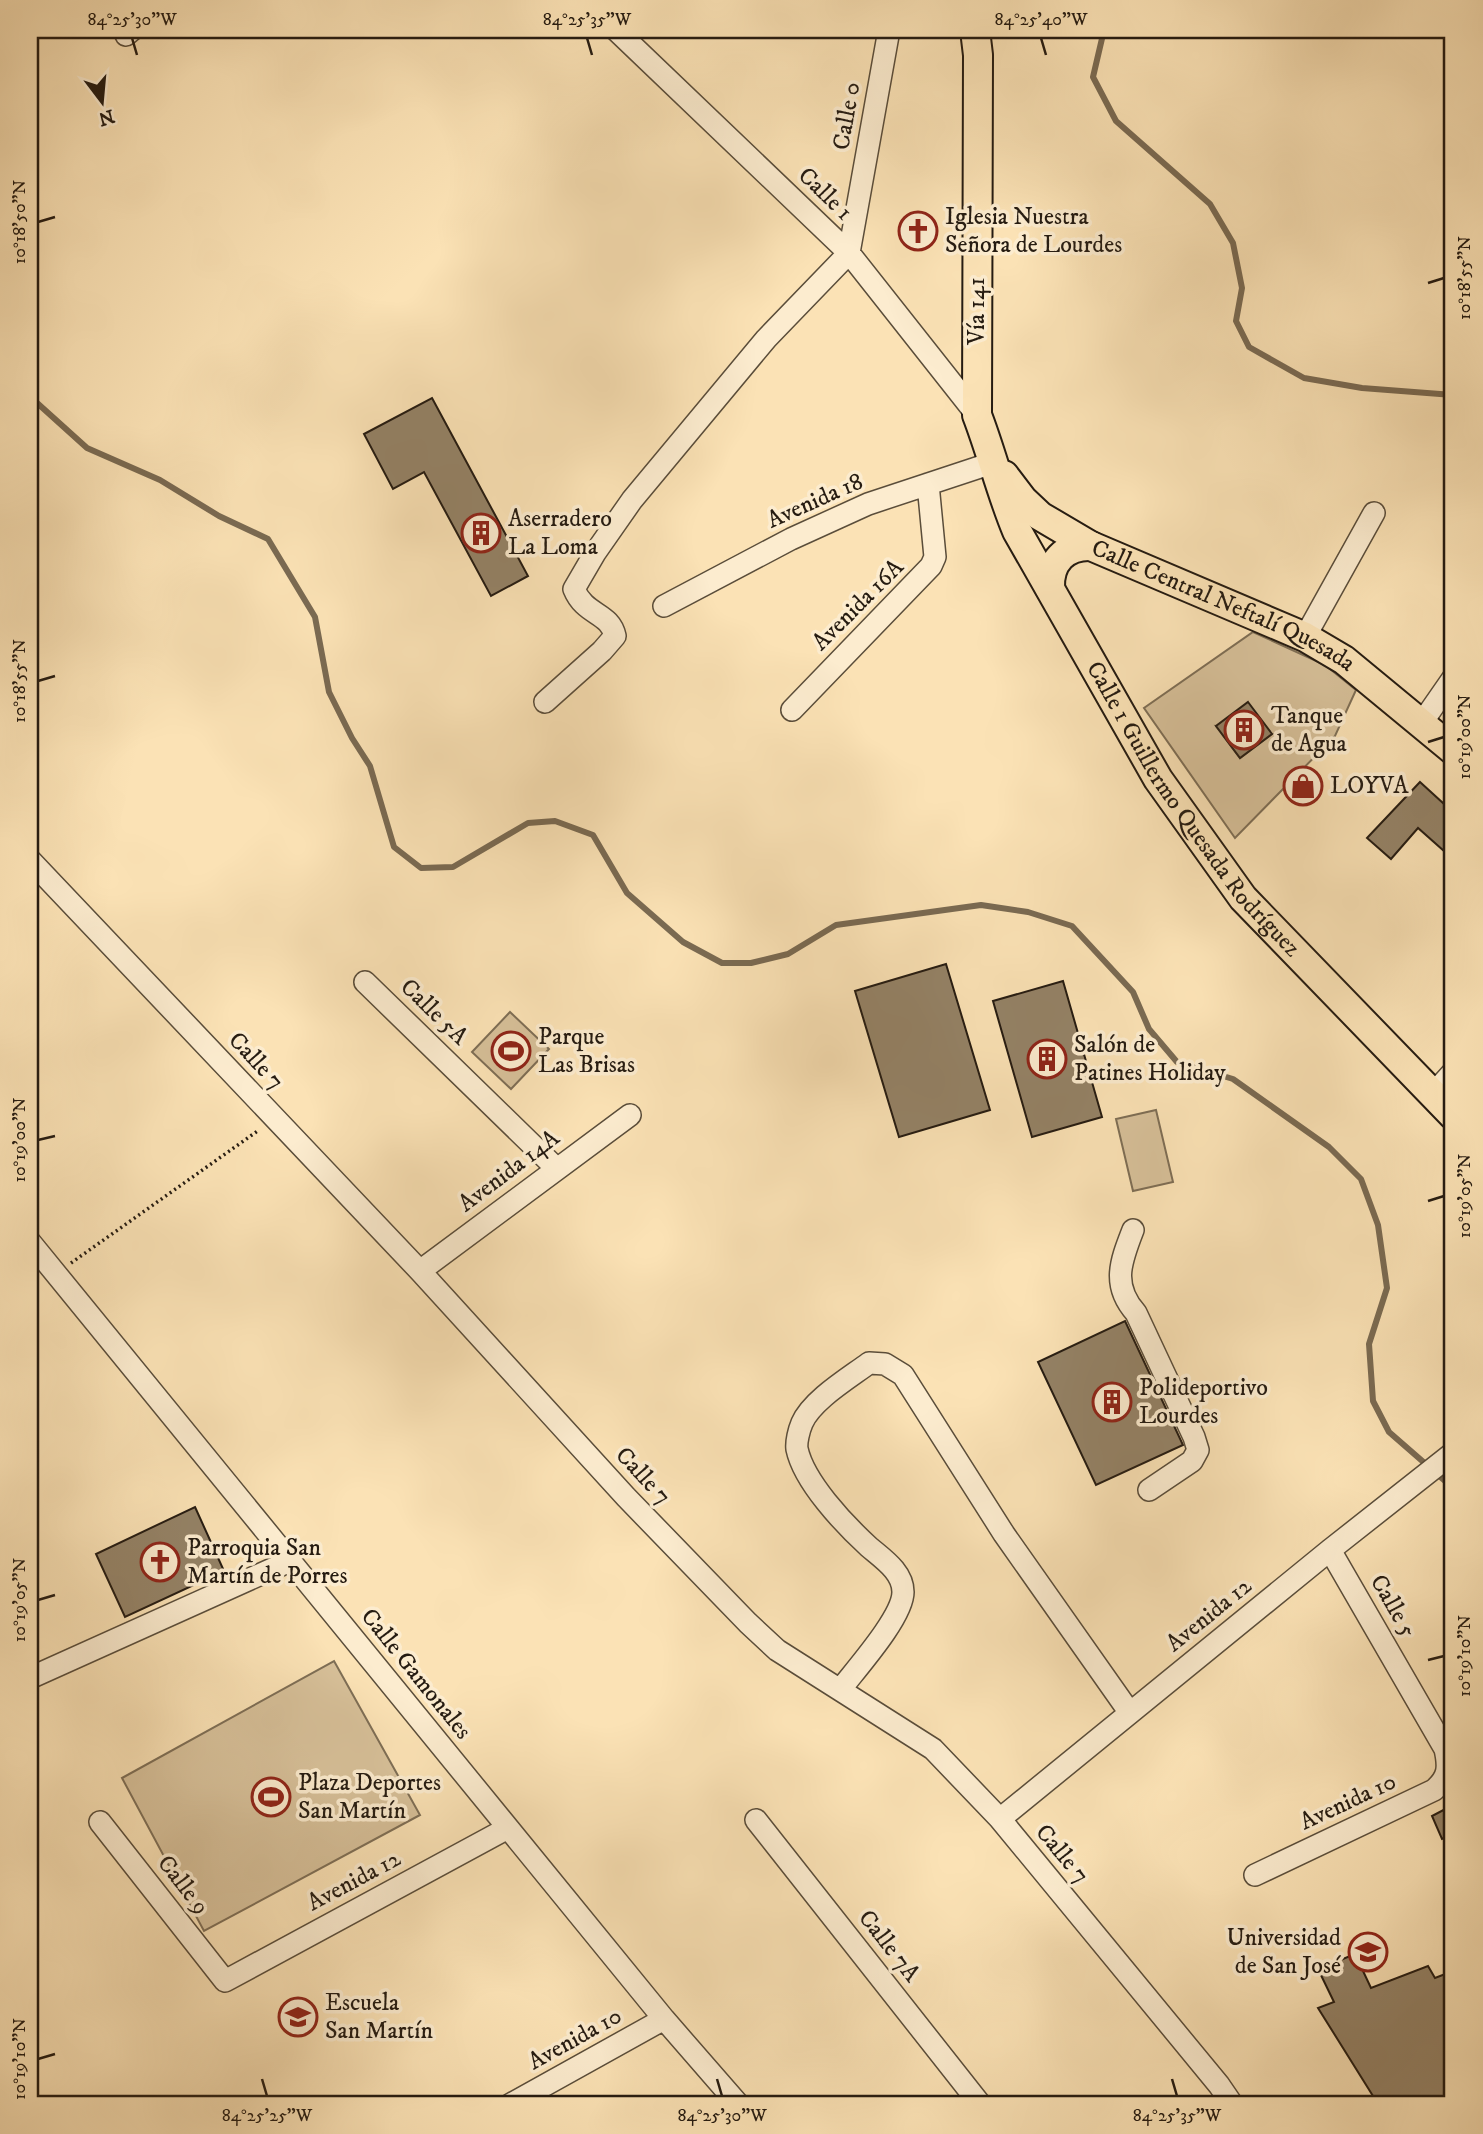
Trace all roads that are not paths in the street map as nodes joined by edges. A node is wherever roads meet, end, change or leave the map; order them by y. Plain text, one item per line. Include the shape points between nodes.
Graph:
1 (616, 30) edge
2 (889, 30) edge
3 (975, 30) edge
4 (849, 253) junction
5 (977, 415) junction
6 (995, 463) junction
7 (928, 484) junction
8 (1374, 513) dead end
9 (1091, 546) junction
10 (1051, 588) junction
11 (664, 606) dead end
12 (1305, 637) junction
13 (1453, 678) edge
14 (545, 702) dead end
15 (792, 710) dead end
16 (1422, 724) junction
17 (1453, 750) edge
18 (30, 860) edge
19 (365, 982) dead end
20 (1453, 1072) edge
21 (1432, 1095) junction
22 (630, 1115) dead end
23 (1453, 1115) edge
24 (556, 1168) junction
25 (1133, 1230) dead end
26 (30, 1242) edge
27 (44, 1267) edge
28 (420, 1271) junction
29 (1453, 1453) edge
30 (1149, 1490) dead end
31 (1330, 1550) junction
32 (290, 1561) junction
33 (30, 1678) edge
34 (840, 1690) junction
35 (1130, 1713) junction
36 (1448, 1763) joint
37 (756, 1819) dead end
38 (1000, 1819) junction
39 (100, 1822) dead end
40 (508, 1828) junction
41 (1255, 1875) dead end
42 (225, 1981) joint
43 (664, 2020) junction
44 (511, 2104) edge
45 (738, 2104) edge
46 (981, 2104) edge
47 (1232, 2104) edge

1 - 4 street, Calle 1
2 - 4 street, Calle 0
3 - 5 main road, Vía 141
4 - 5 street, Calle 1
4 - 14 street via 757,349 632,500 595,553 574,589 580,603 607,620 615,636
5 - 6 main road, Vía 141
6 - 7 street, Avenida 18
6 - 9 main road, Calle Central Neftalí Quesada via 1031,508
6 - 10 main road, Calle 1 Guillermo Quesada Rodríguez via 1017,531
7 - 11 street, Avenida 18 via 868,504 802,534
7 - 15 street, Avenida 16A via 935,557 931,566
8 - 12 street
9 - 10 main road via 1063,553 1052,569
9 - 12 main road, Calle Central Neftalí Quesada
10 - 21 main road, Calle 1 Guillermo Quesada Rodríguez via 1158,779 1243,898
12 - 16 main road, Calle Central Neftalí Quesada via 1344,660
13 - 16 street
16 - 17 main road, Calle Central Neftalí Quesada
18 - 28 street, Calle 7
19 - 24 street, Calle 5A
20 - 21 street
21 - 23 main road, Calle 1 Guillermo Quesada Rodríguez
22 - 24 street, Avenida 14A
24 - 28 street, Avenida 14A
25 - 30 street via 1121,1262 1121,1290 1136,1313 1198,1450 1192,1461
26 - 27 street, Calle Gamonales
27 - 32 street, Calle Gamonales
28 - 34 street, Calle 7 via 748,1623 777,1650
29 - 31 street, Avenida 12
31 - 35 street, Avenida 12
31 - 36 street, Calle 5 via 1445,1749
32 - 33 street
32 - 40 street, Calle Gamonales
34 - 35 street via 897,1615 903,1592 900,1575 848,1527 801,1463 796,1445 802,1423 813,1407 869,1363 885,1364 903,1375 1004,1534
34 - 38 street, Calle 7 via 933,1749
35 - 38 street, Avenida 12
36 - 41 street, Avenida 10 via 1448,1774 1434,1790
37 - 46 street, Calle 7A
38 - 47 street, Calle 7
39 - 42 street, Calle 9
40 - 42 street, Avenida 12
40 - 43 street, Calle Gamonales
43 - 44 street, Avenida 10
43 - 45 street, Calle Gamonales

